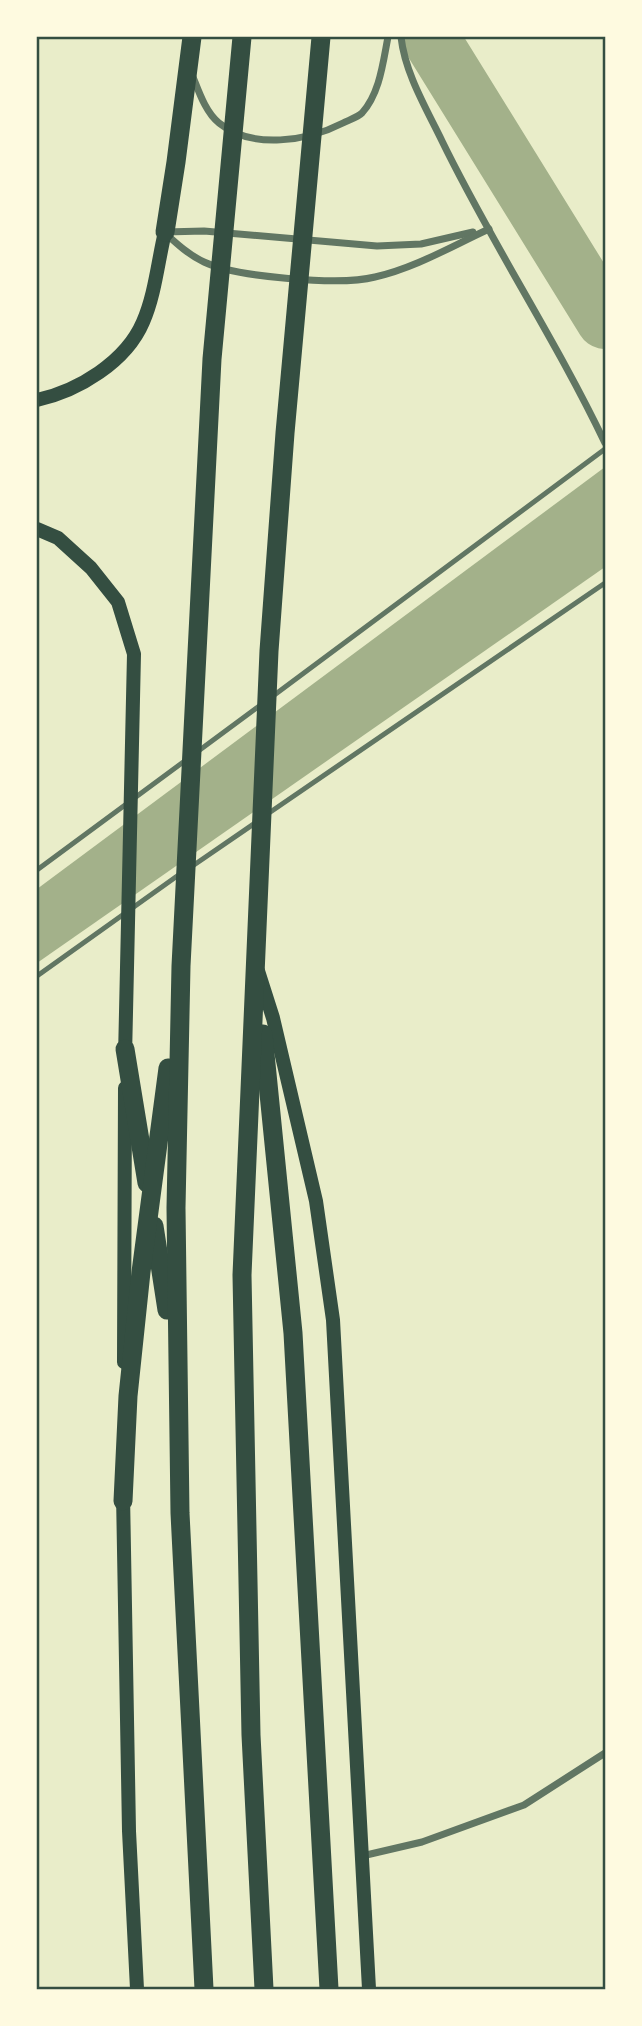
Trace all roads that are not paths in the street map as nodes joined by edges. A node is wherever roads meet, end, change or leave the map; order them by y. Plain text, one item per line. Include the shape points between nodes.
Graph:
1 (192, 37) edge
2 (242, 37) edge
3 (321, 37) edge
4 (388, 37) edge
5 (401, 37) edge
6 (188, 66) junction
7 (489, 229) junction
8 (165, 232) junction
9 (37, 400) edge
10 (603, 439) edge
11 (605, 449) edge
12 (37, 529) edge
13 (605, 583) edge
14 (37, 870) edge
15 (181, 966) junction
16 (257, 967) junction
17 (37, 975) edge
18 (125, 1049) junction
19 (150, 1204) junction
20 (177, 1377) junction
21 (123, 1501) junction
22 (605, 1753) edge
23 (362, 1856) junction
24 (136, 1989) edge
25 (204, 1989) edge
26 (264, 1989) edge
27 (329, 1989) edge
28 (369, 1989) edge

1 - 6 highway
2 - 15 highway via 212,359
3 - 16 highway via 269,651
4 - 6 street via 379,81 361,114 326,132 284,139 249,138 218,123
5 - 7 street via 403,54 423,102
6 - 8 highway
7 - 8 street via 421,244 377,246 204,231
7 - 8 street via 405,268 372,278 330,281 248,274 205,263
7 - 10 street
8 - 9 main road via 143,322 127,348 84,381
11 - 14 lane
12 - 18 main road via 58,538 118,602 134,654
13 - 17 lane
15 - 19 highway
15 - 20 highway
16 - 23 main road via 316,1202 333,1320
16 - 26 highway via 242,1275 251,1735
16 - 27 highway via 293,1332
18 - 19 highway
18 - 21 main road
19 - 20 highway
19 - 21 highway via 128,1396
20 - 25 highway
21 - 24 main road
22 - 23 street via 524,1805 422,1842
23 - 28 main road

